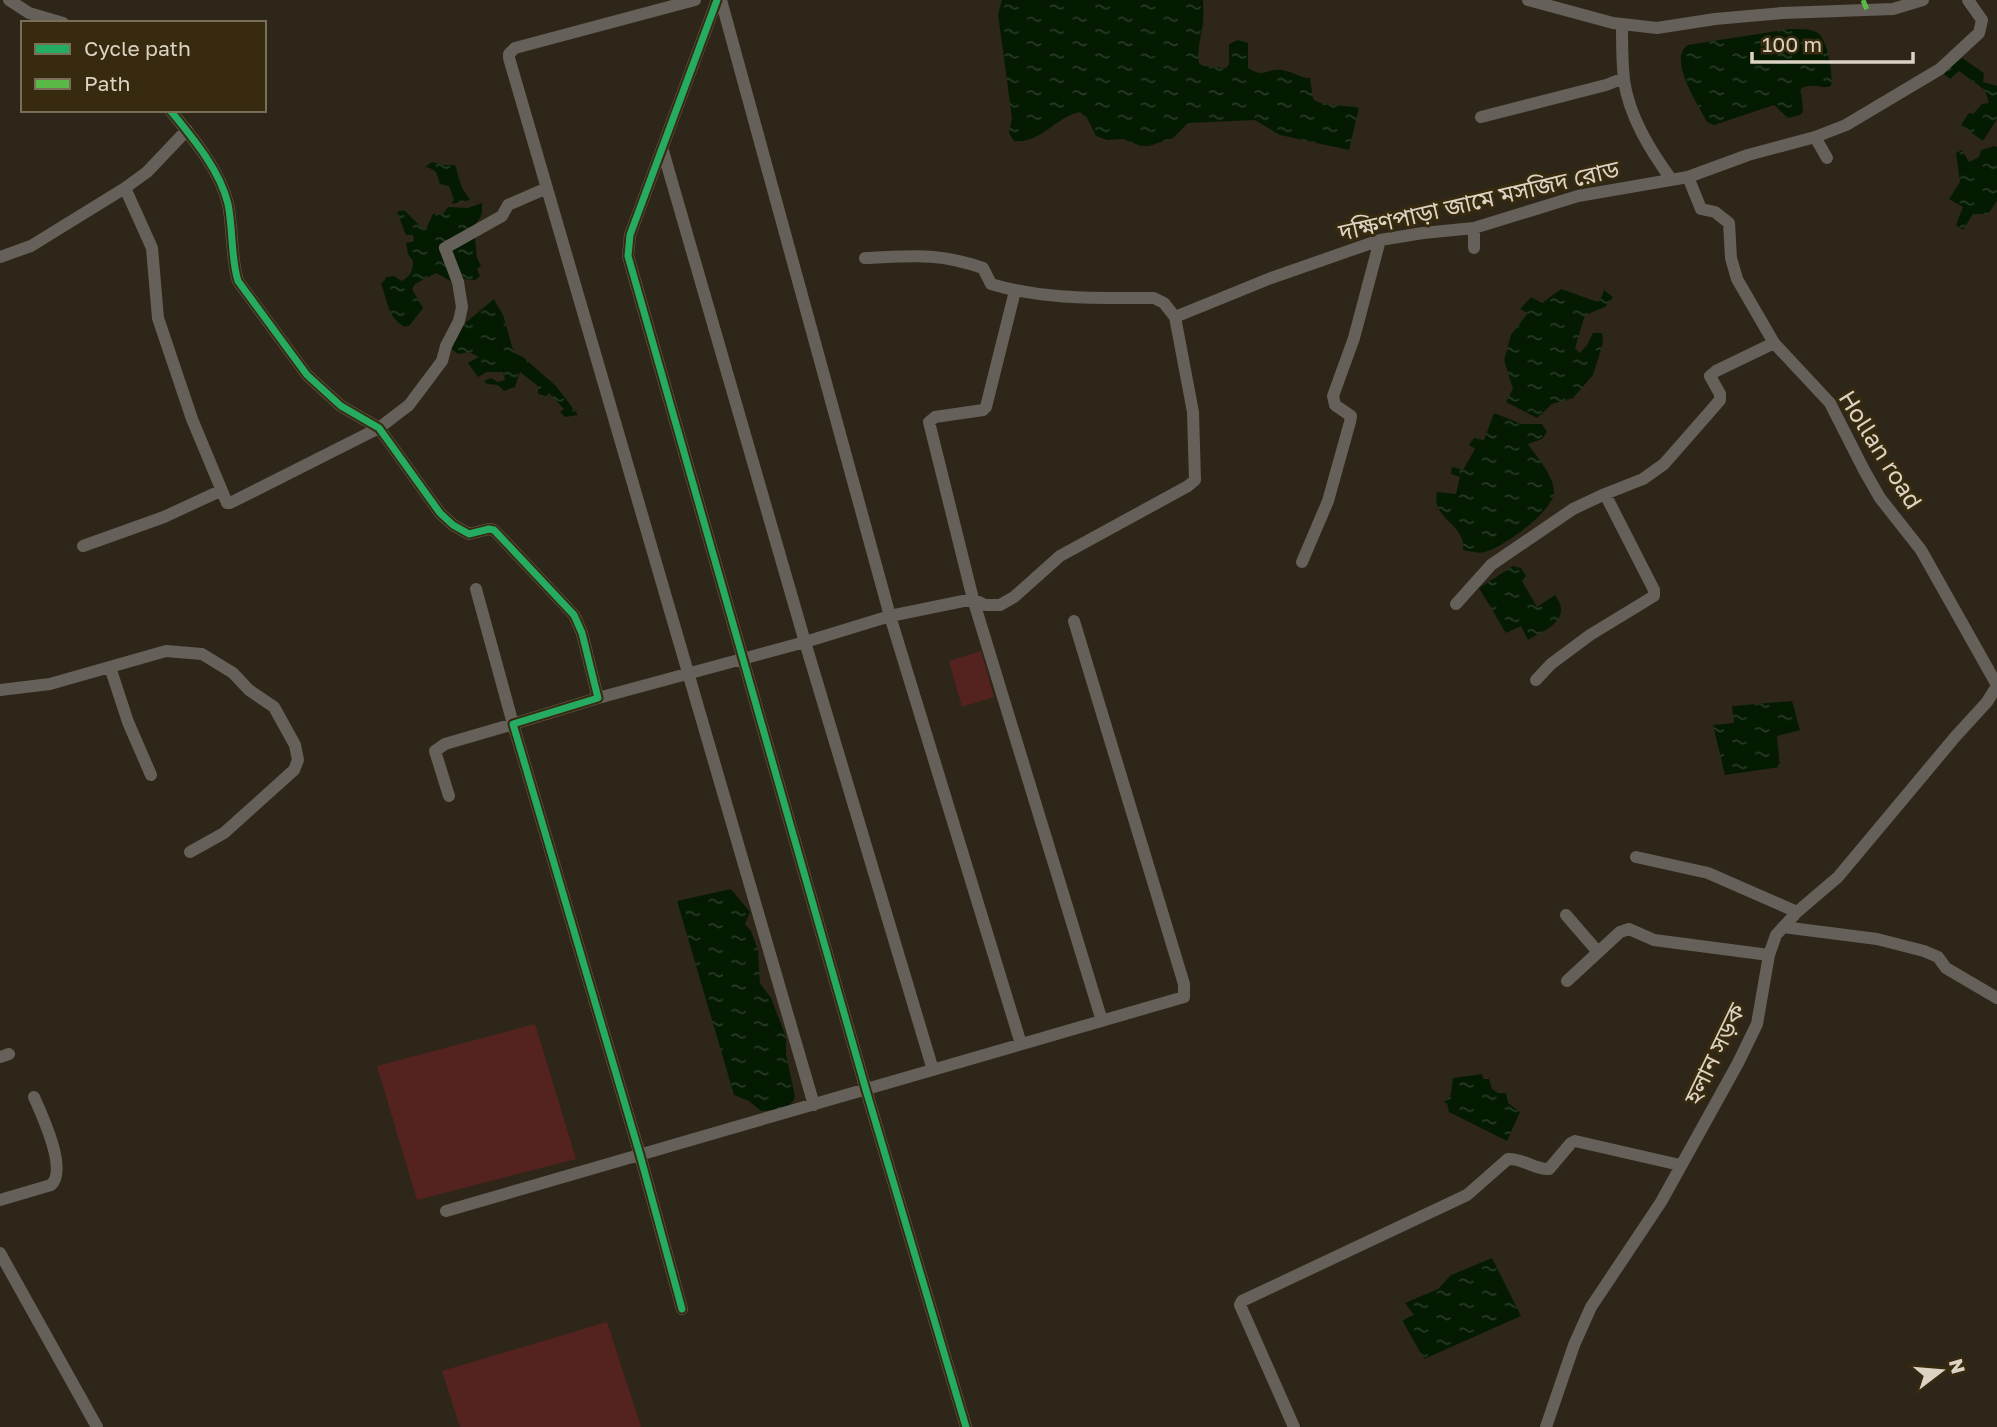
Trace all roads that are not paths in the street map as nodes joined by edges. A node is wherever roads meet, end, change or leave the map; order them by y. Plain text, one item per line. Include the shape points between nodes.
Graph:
1 (9, 0) edge
2 (695, 0) edge
3 (719, 0) edge
4 (1528, 0) edge
5 (1576, 0) edge
6 (1923, 0) edge
7 (1968, 0) edge
8 (1865, 5) edge
9 (1583, 13) junction
10 (56, 21) edge
11 (1622, 24) junction
12 (1624, 78) junction
13 (172, 112) edge
14 (1481, 117) dead end
15 (187, 130) junction
16 (1815, 137) junction
17 (663, 151) junction
18 (1827, 158) dead end
19 (1688, 177) junction
20 (1671, 178) junction
21 (125, 188) junction
22 (547, 188) junction
23 (1474, 228) junction
24 (1380, 240) junction
25 (1474, 248) dead end
26 (0, 257) edge
27 (865, 258) dead end
28 (1015, 291) junction
29 (1175, 317) junction
30 (1774, 343) junction
31 (379, 428) junction
32 (220, 491) junction
33 (1605, 494) junction
34 (83, 546) dead end
35 (1302, 562) dead end
36 (476, 589) dead end
37 (973, 599) junction
38 (1456, 604) dead end
39 (890, 616) junction
40 (1074, 621) dead end
41 (805, 642) junction
42 (743, 659) junction
43 (110, 667) junction
44 (688, 675) junction
45 (1536, 680) dead end
46 (1997, 685) edge
47 (0, 690) edge
48 (598, 698) junction
49 (513, 724) junction
50 (151, 775) dead end
51 (449, 796) dead end
52 (190, 852) dead end
53 (1636, 857) dead end
54 (1797, 912) junction
55 (1566, 915) dead end
56 (1783, 927) junction
57 (1598, 952) junction
58 (1769, 955) junction
59 (1567, 981) dead end
60 (1997, 998) edge
61 (1102, 1021) junction
62 (1021, 1044) junction
63 (933, 1070) junction
64 (866, 1090) junction
65 (34, 1097) dead end
66 (814, 1105) junction
67 (640, 1155) junction
68 (1681, 1165) junction
69 (0, 1200) edge
70 (446, 1211) dead end
71 (0, 1253) edge
72 (682, 1309) dead end
73 (97, 1427) edge
74 (966, 1427) edge
75 (1294, 1427) edge
76 (1546, 1427) edge

1 - 10 street via 29,13
2 - 22 street via 511,51 509,58
3 - 17 street
3 - 39 street
4 - 9 street
5 - 9 street
6 - 8 street via 1893,9
7 - 16 street, দক্ষিণপাড়া জামে মসজিদ রোড via 1982,20 1979,33 1940,69 1846,125
8 - 11 street via 1657,28
9 - 11 street
11 - 12 street
12 - 14 street
12 - 20 street via 1651,152
13 - 15 street
15 - 21 street
15 - 31 street via 223,187 238,281 307,374 341,405
16 - 18 street
16 - 19 street, দক্ষিণপাড়া জামে মসজিদ রোড
17 - 41 street
17 - 42 street via 630,235 628,256
19 - 20 street, দক্ষিণপাড়া জামে মসজিদ রোড
19 - 30 street, Hollan road via 1701,209 1715,212 1729,223 1737,279
20 - 23 street, দক্ষিণপাড়া জামে মসজিদ রোড via 1578,196
21 - 26 street via 31,246
21 - 32 street via 152,248 158,318
22 - 31 street via 508,205 502,216 445,248 458,282 459,321 442,361 426,383 409,405
22 - 44 street
23 - 24 street, দক্ষিণপাড়া জামে মসজিদ রোড
23 - 25 street
24 - 29 street, দক্ষিণপাড়া জামে মসজিদ রোড
24 - 35 street via 1334,396 1335,405 1351,416 1350,422 1328,501
27 - 28 street via 930,254 960,260 983,268 990,284
28 - 29 street via 1078,298 1154,298
28 - 37 street via 986,407 929,422
29 - 37 street via 1193,412 1195,481 1060,556 1000,605
30 - 33 street via 1716,370 1710,376 1720,400 1664,464 1643,479
30 - 46 street, Hollan road via 1830,403 1875,489 1921,550
31 - 32 street via 230,503
31 - 48 street via 440,513 473,534 494,530 574,615
32 - 34 street
33 - 38 street via 1573,509 1492,565
33 - 45 street via 1654,596 1590,635
36 - 49 street
37 - 39 street
37 - 61 street
39 - 41 street
39 - 62 street
40 - 61 street via 1185,992 1184,997
41 - 42 street
41 - 63 street
42 - 44 street
42 - 64 street
43 - 47 street via 50,684
43 - 50 street
43 - 52 street via 166,651 202,654 274,707 295,745 298,760 294,770 224,833
44 - 48 street
44 - 66 street
46 - 54 street, হলান সড়ক via 1838,877
48 - 49 street
49 - 51 street via 435,751
49 - 67 street
53 - 54 street via 1708,873
54 - 56 street, হলান সড়ক
55 - 57 street
56 - 58 street, হলান সড়ক
56 - 60 street via 1877,939 1924,951
57 - 58 street via 1629,929 1654,940
57 - 59 street
58 - 68 street, হলান সড়ক via 1757,1024
61 - 62 street
62 - 63 street
63 - 64 street
64 - 66 street
64 - 74 street
65 - 69 street via 53,1144 56,1181
66 - 67 street
67 - 70 street
67 - 72 street
68 - 75 street via 1575,1141 1549,1168 1508,1159 1467,1195 1242,1301
68 - 76 street, হলান সড়ক via 1591,1307
71 - 73 street

